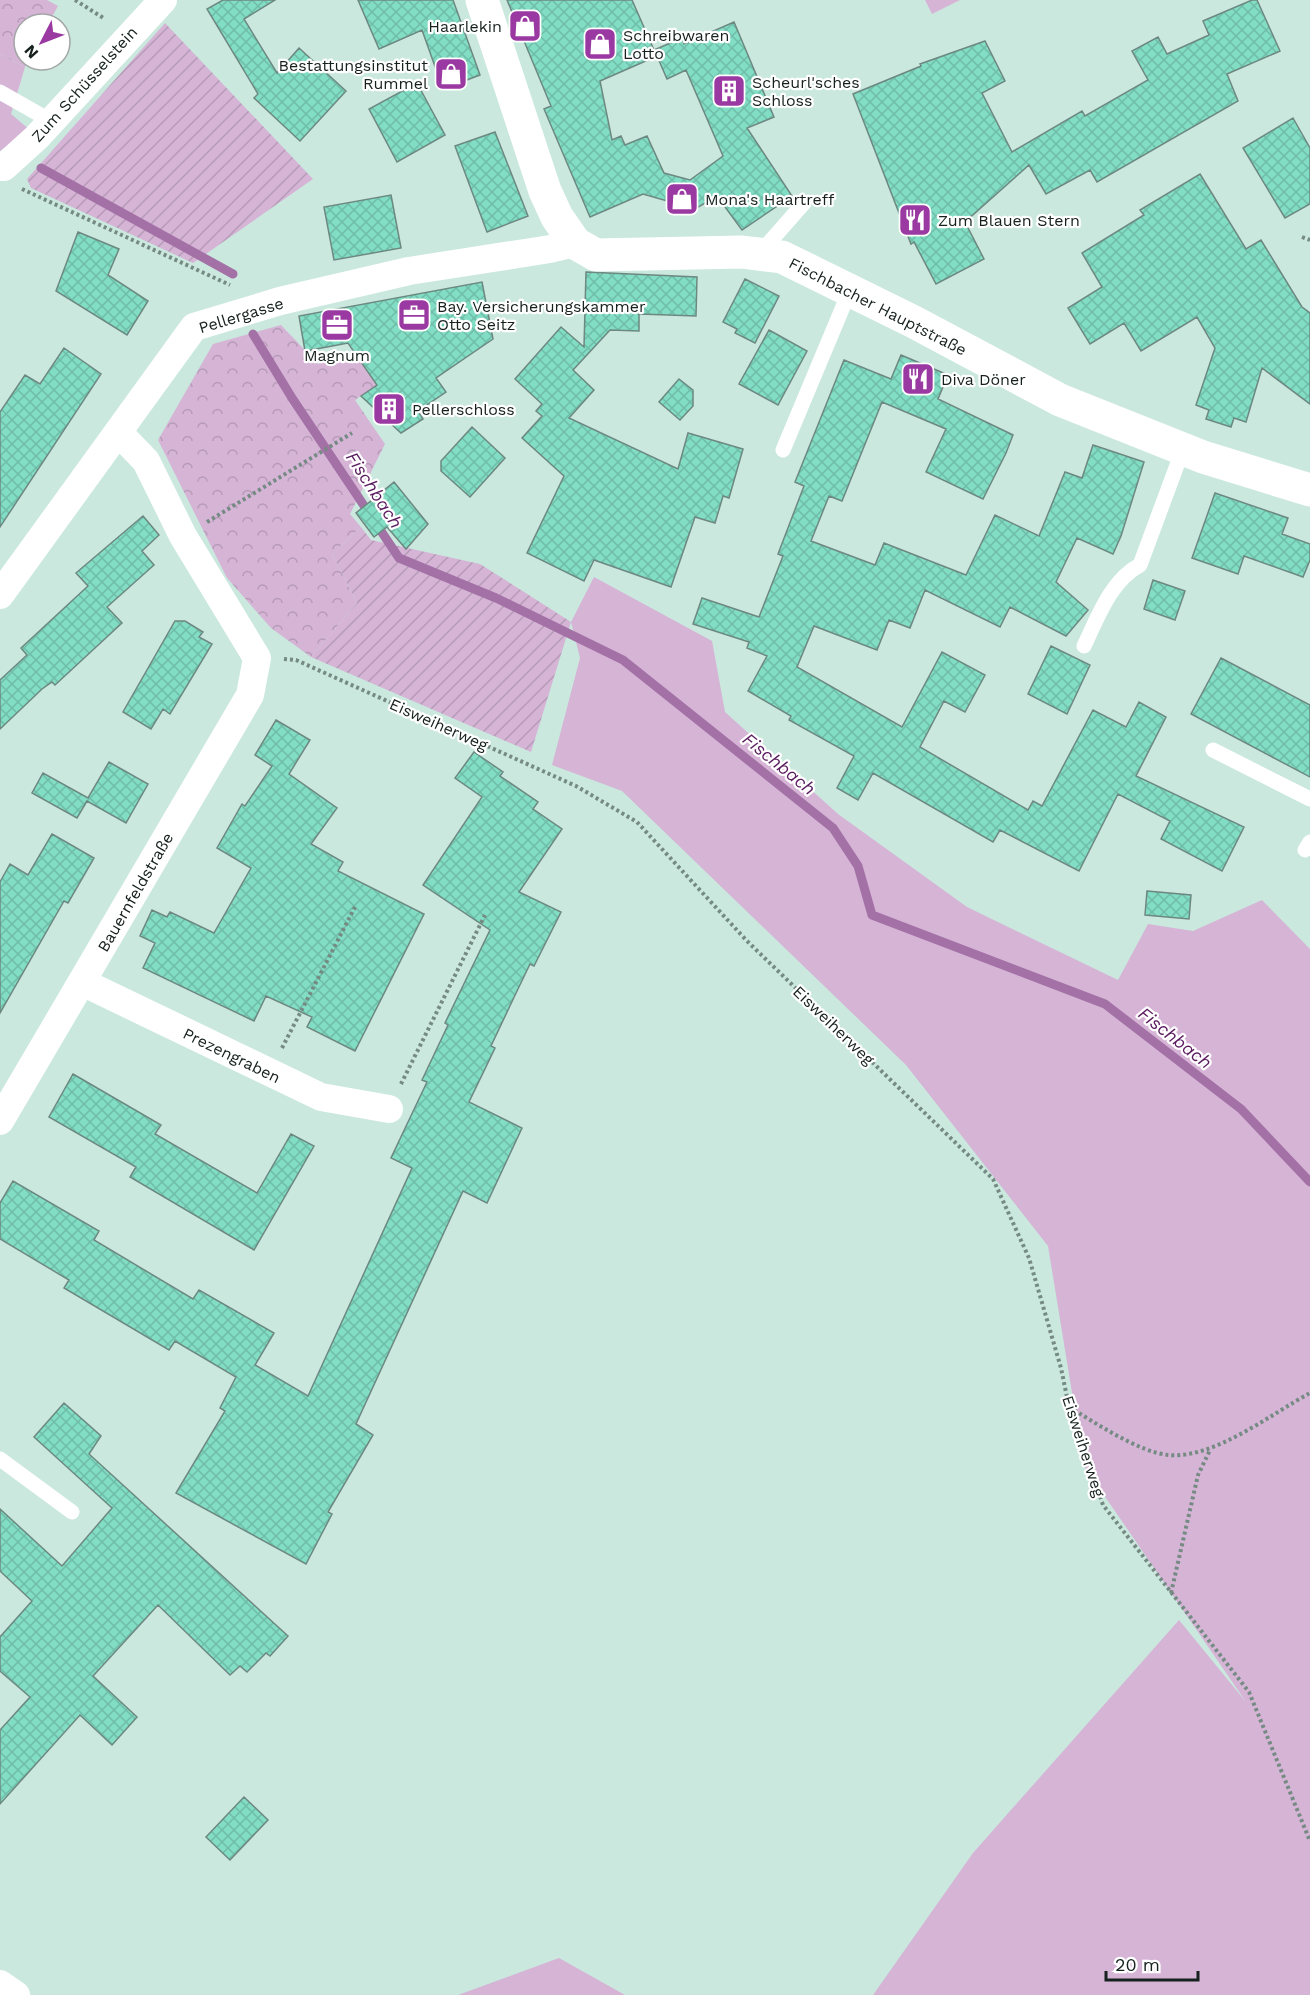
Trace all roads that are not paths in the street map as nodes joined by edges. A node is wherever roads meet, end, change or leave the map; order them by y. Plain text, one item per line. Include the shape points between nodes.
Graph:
1 (163, 0) edge
2 (482, 0) edge
3 (0, 92) edge
4 (51, 121) junction
5 (2, 167) edge
6 (804, 203) dead end
7 (575, 243) junction
8 (759, 254) junction
9 (850, 290) junction
10 (119, 433) junction
11 (1183, 449) junction
12 (783, 450) dead end
13 (1310, 490) edge
14 (0, 595) edge
15 (1084, 646) dead end
16 (1213, 750) dead end
17 (1310, 799) edge
18 (82, 982) junction
19 (388, 1109) road end
20 (0, 1121) edge
21 (0, 1459) edge
22 (72, 1512) dead end
23 (0, 1984) edge
24 (16, 1995) edge

1 - 4 street, Zum Schüsselstein
2 - 7 main road via 544,191
3 - 4 lane
4 - 5 street, Zum Schüsselstein
6 - 8 lane
7 - 8 main road, Fischbacher Hauptstraße via 596,255
7 - 10 street, Pellergasse via 409,271 194,327
8 - 9 main road, Fischbacher Hauptstraße via 782,257
9 - 11 main road, Fischbacher Hauptstraße via 1060,400
9 - 12 lane
10 - 14 street, Pellergasse
10 - 18 street, Bauernfeldstraße via 146,461 183,536 257,658 250,695
11 - 13 main road, Fischbacher Hauptstraße
11 - 15 lane via 1140,565 1126,572
16 - 17 lane
18 - 19 street, Prezengraben via 321,1097
18 - 20 street, Bauernfeldstraße
21 - 22 lane
23 - 24 street

